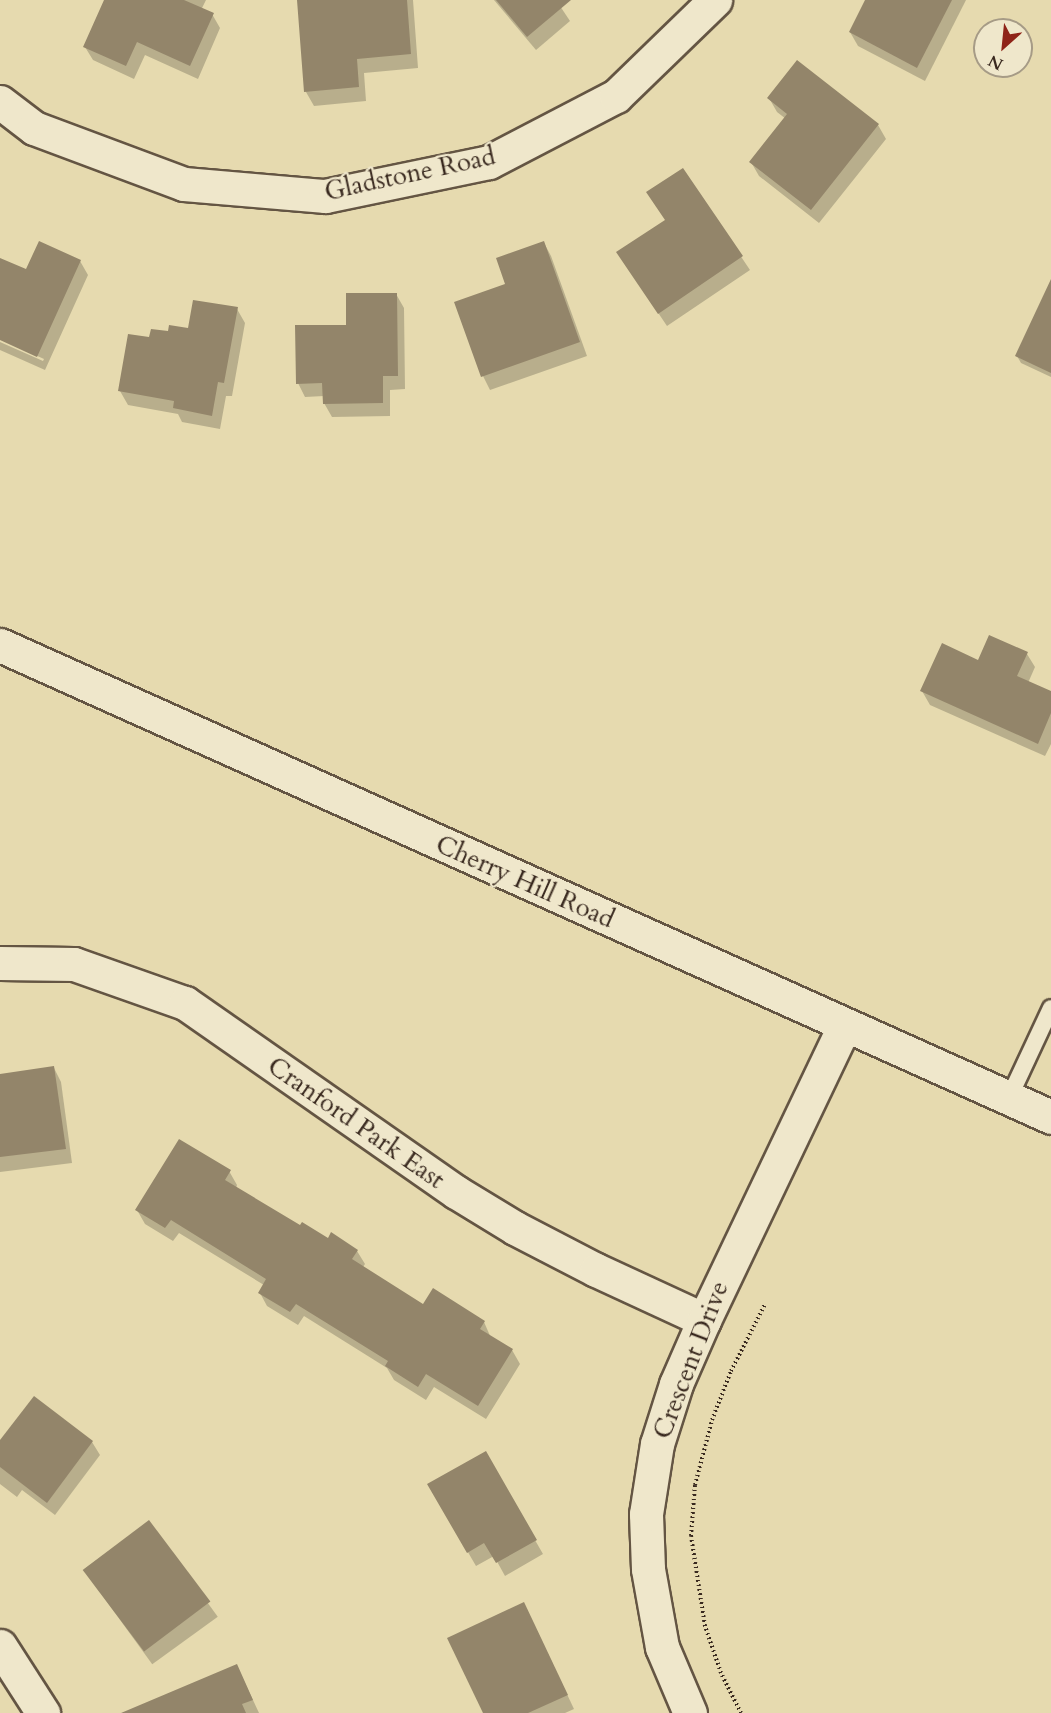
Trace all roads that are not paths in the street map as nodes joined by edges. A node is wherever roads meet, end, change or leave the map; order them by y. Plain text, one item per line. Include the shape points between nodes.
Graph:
1 (715, 0) edge
2 (0, 102) edge
3 (0, 645) edge
4 (0, 963) edge
5 (1051, 1008) edge
6 (844, 1026) junction
7 (1009, 1098) junction
8 (1051, 1117) edge
9 (704, 1320) junction
10 (0, 1646) edge
11 (43, 1713) edge
12 (690, 1713) edge

1 - 2 street, Gladstone Road via 616,96 489,162 324,196 184,184 34,128
3 - 6 street, Cherry Hill Road
4 - 9 street, Cranford Park East via 74,964 185,1003 456,1192 596,1270
5 - 7 lane
6 - 7 street, Cherry Hill Road
6 - 9 street, Crescent Drive
7 - 8 street, Cherry Hill Road
9 - 12 street, Crescent Drive via 663,1421 646,1514 648,1569 662,1647
10 - 11 street

